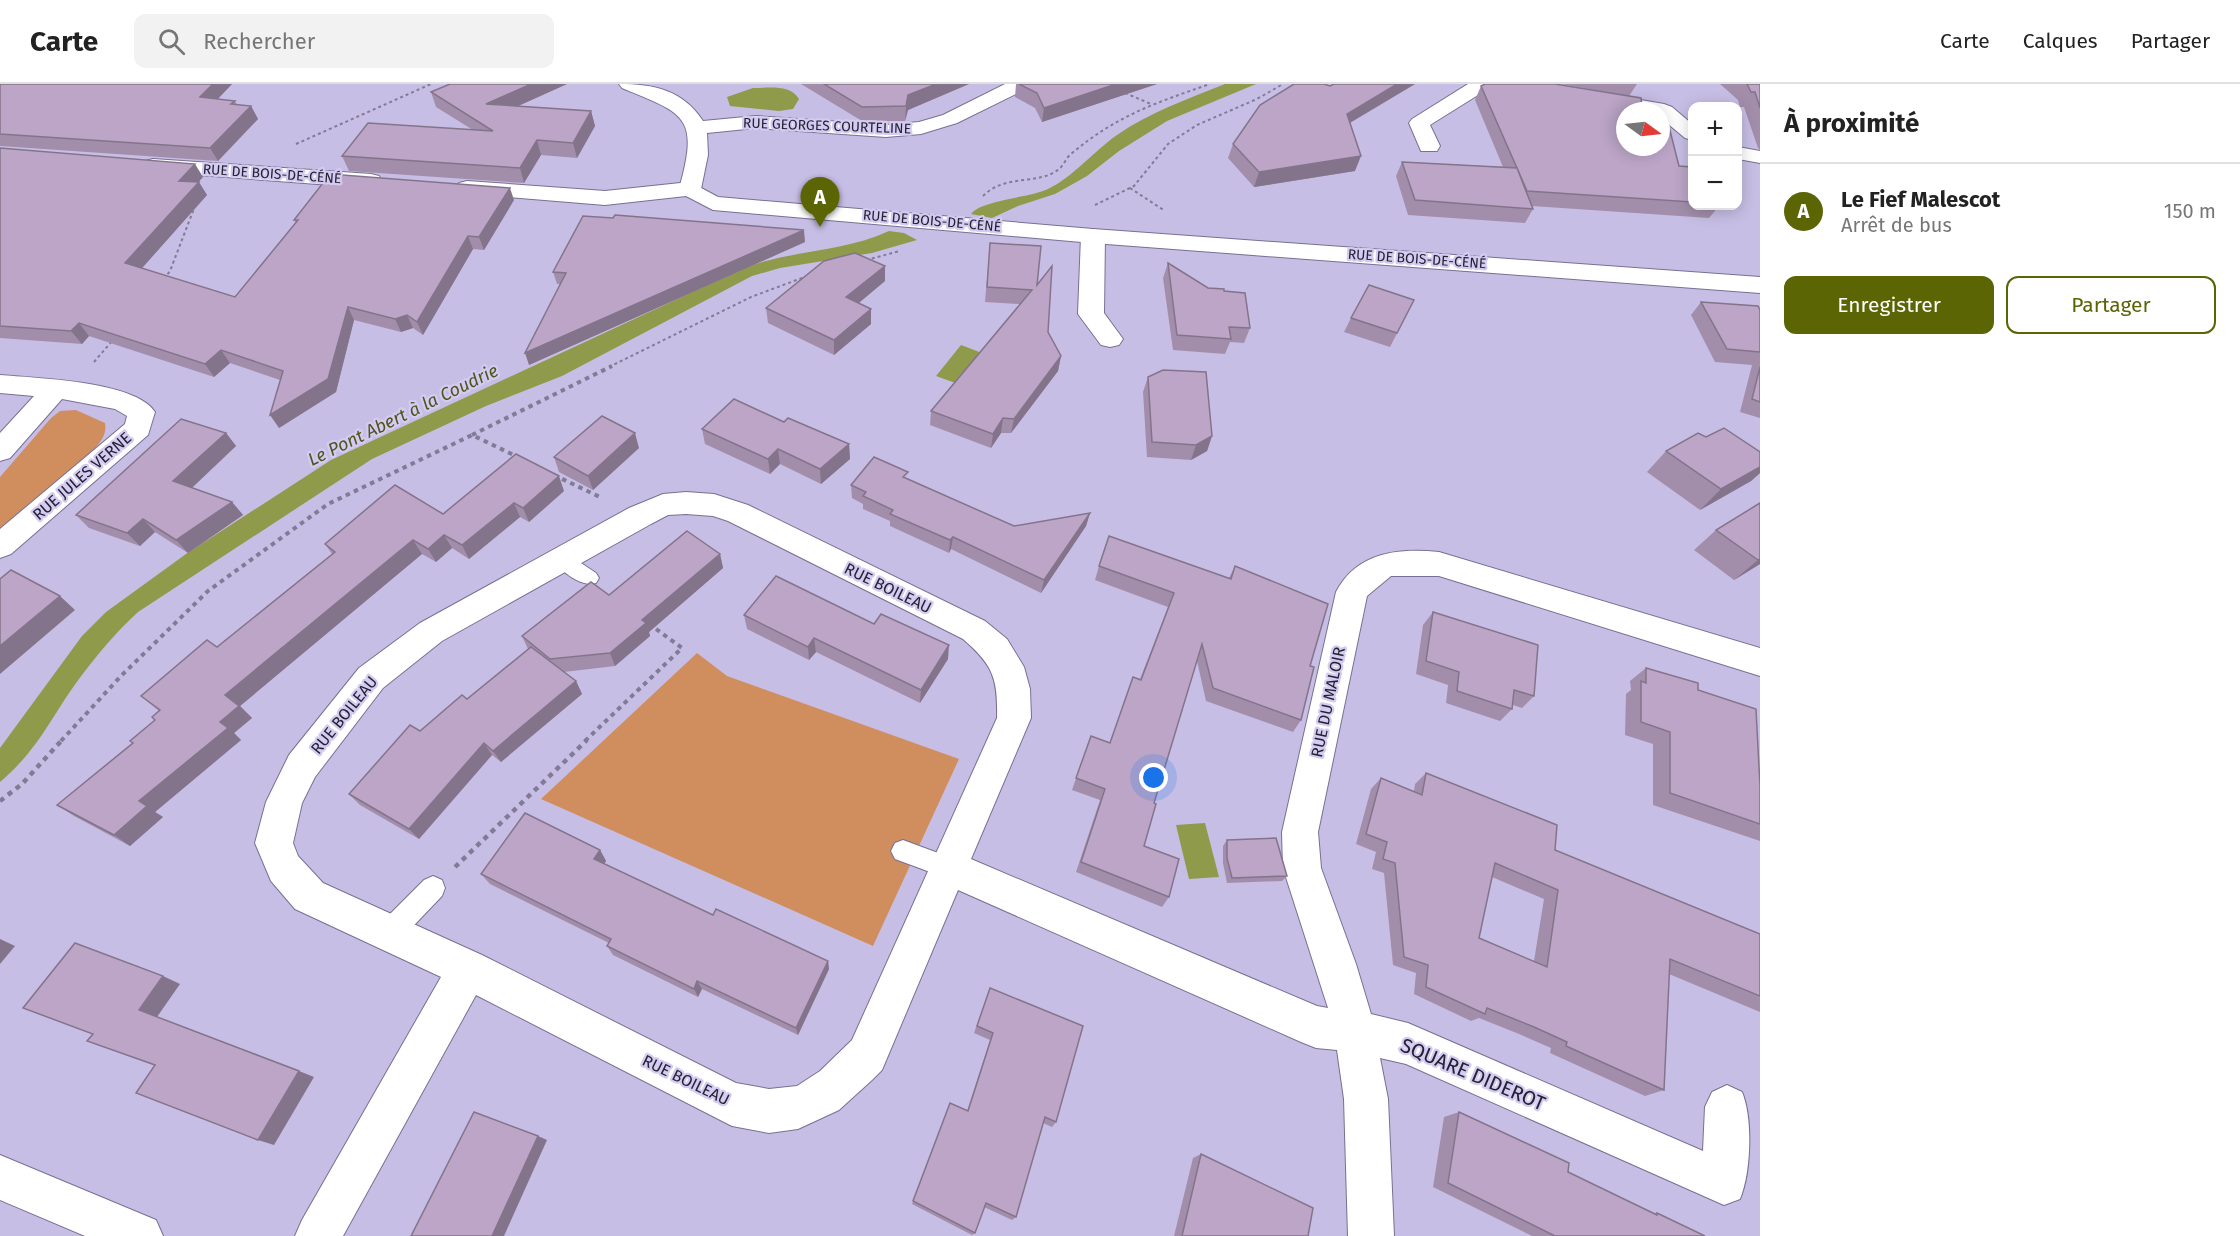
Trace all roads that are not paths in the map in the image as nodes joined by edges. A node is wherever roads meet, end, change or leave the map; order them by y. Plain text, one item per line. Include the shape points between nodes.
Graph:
1 (629, 84) edge
2 (1021, 84) edge
3 (1497, 84) edge
4 (1512, 84) edge
5 (696, 128) junction
6 (1688, 131) edge
7 (1429, 146) dead end
8 (1742, 154) edge
9 (1760, 157) edge
10 (129, 164) edge
11 (389, 183) edge
12 (449, 187) edge
13 (690, 189) junction
14 (1094, 236) junction
15 (1760, 285) edge
16 (1110, 339) dead end
17 (0, 384) edge
18 (56, 389) junction
19 (0, 451) edge
20 (0, 546) edge
21 (1760, 662) edge
22 (903, 851) dead end
23 (949, 868) junction
24 (433, 888) road end
25 (388, 933) junction
26 (468, 969) junction
27 (1355, 1031) junction
28 (1727, 1107) dead end
29 (0, 1177) edge
30 (140, 1236) edge
31 (318, 1236) edge
32 (1371, 1236) edge

1 - 5 street via 678,94
2 - 5 street, RUE GEORGES COURTELINE via 921,129 886,131 756,122
3 - 7 street via 1482,84 1419,123
4 - 6 street via 1657,108
5 - 13 street via 698,163
8 - 9 street
10 - 11 street, RUE DE BOIS-DE-CÉNÉ
12 - 13 street via 605,198
13 - 14 street, RUE DE BOIS-DE-CÉNÉ via 713,203
14 - 15 street, RUE DE BOIS-DE-CÉNÉ
14 - 16 street via 1092,314
17 - 18 street, RUE JULES VERNE
18 - 19 street
18 - 20 street, RUE JULES VERNE via 122,401 141,412 138,428
21 - 27 street, RUE DU MALOIR via 1439,564 1386,564 1365,574 1352,592 1300,832 1302,868
22 - 23 lane
23 - 25 street, RUE BOILEAU via 1014,717 1016,689 1009,667 995,646 974,630 738,513 714,505 663,505 640,516 576,568 431,632 371,678 302,766 284,802 274,843 284,868 309,896
23 - 26 street, RUE BOILEAU via 867,1055 840,1084 808,1104 771,1112 732,1104
23 - 27 street, SQUARE DIDEROT via 1316,1027
24 - 25 lane
25 - 26 street, RUE BOILEAU
26 - 31 street
27 - 28 street, SQUARE DIDEROT via 1408,1044 1724,1183
27 - 32 street, RUE DU MALOIR via 1366,1099
29 - 30 street

